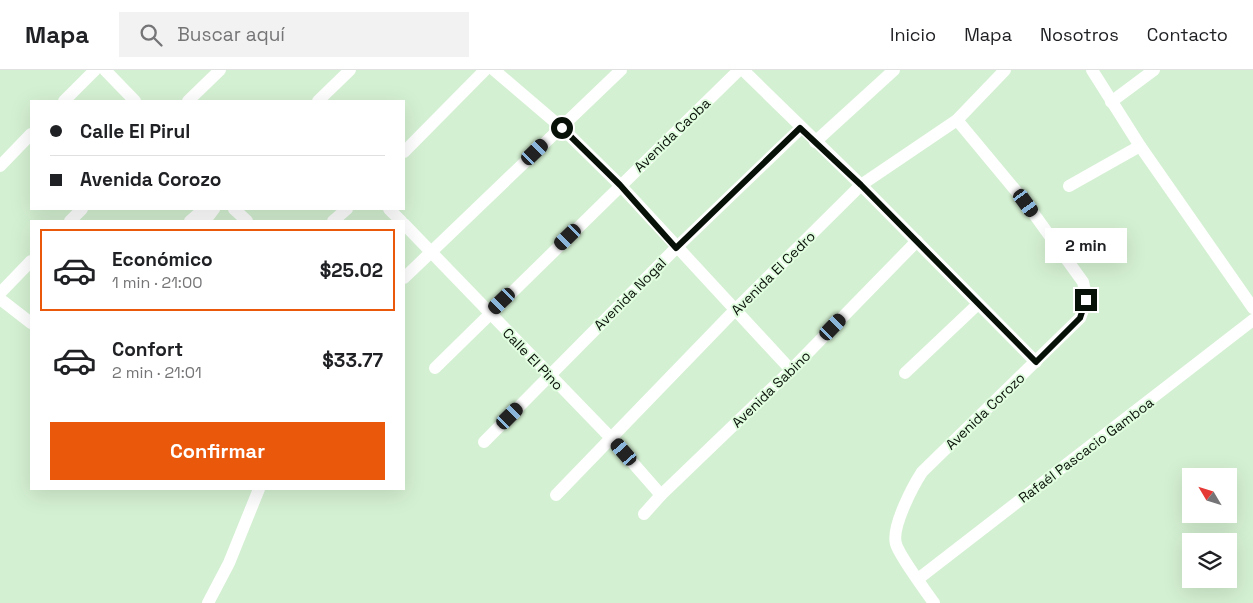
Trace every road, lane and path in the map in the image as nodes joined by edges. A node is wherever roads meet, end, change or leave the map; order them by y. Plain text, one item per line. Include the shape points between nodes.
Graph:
1 (95, 70) edge
2 (105, 70) edge
3 (220, 70) edge
4 (350, 70) edge
5 (485, 70) edge
6 (494, 70) edge
7 (621, 70) edge
8 (739, 70) edge
9 (743, 70) edge
10 (894, 70) edge
11 (1006, 70) edge
12 (1092, 70) edge
13 (1154, 70) edge
14 (65, 100) edge
15 (134, 100) edge
16 (189, 100) edge
17 (319, 100) edge
18 (1111, 102) junction
19 (957, 120) junction
20 (562, 128) junction
21 (800, 128) junction
22 (30, 135) edge
23 (815, 142) junction
24 (1140, 146) junction
25 (405, 151) edge
26 (0, 166) edge
27 (620, 185) junction
28 (861, 185) junction
29 (1069, 186) dead end
30 (81, 210) edge
31 (203, 210) edge
32 (235, 210) edge
33 (346, 210) edge
34 (390, 210) edge
35 (71, 220) edge
36 (191, 220) edge
37 (246, 220) edge
38 (334, 220) edge
39 (400, 220) edge
40 (405, 225) edge
41 (917, 241) junction
42 (676, 248) junction
43 (430, 251) junction
44 (30, 262) edge
45 (405, 277) edge
46 (0, 293) edge
47 (0, 299) edge
48 (978, 304) junction
49 (1253, 308) edge
50 (735, 310) junction
51 (489, 314) junction
52 (1253, 320) edge
53 (30, 322) edge
54 (1036, 362) junction
55 (435, 368) dead end
56 (791, 370) junction
57 (905, 373) dead end
58 (549, 376) junction
59 (611, 438) junction
60 (484, 442) dead end
61 (259, 490) edge
62 (556, 494) dead end
63 (661, 495) junction
64 (644, 514) dead end
65 (918, 579) junction
66 (208, 603) edge
67 (934, 603) edge

1 - 14 street
2 - 15 street
3 - 16 street
4 - 17 street
5 - 25 street
6 - 20 street
7 - 20 street
8 - 27 street, Avenida Caoba
9 - 21 street
10 - 23 street
11 - 19 street, Avenida El Cedro
12 - 18 street
13 - 18 street
18 - 24 street
19 - 28 street, Avenida El Cedro
19 - 54 street, Avenida Corozo via 1026,203 1083,282 1086,300 1080,318
20 - 27 street
20 - 43 street
21 - 23 street
21 - 42 street, Avenida Nogal
22 - 26 street
23 - 28 street
24 - 29 street
24 - 49 street
27 - 42 street
27 - 51 street, Avenida Caoba
28 - 41 street
28 - 50 street, Avenida El Cedro
30 - 35 street
31 - 36 street
32 - 37 street
33 - 38 street
34 - 39 street
40 - 43 street, Calle El Pino
41 - 48 street
41 - 56 street, Avenida Sabino
42 - 50 street
42 - 58 street, Avenida Nogal
43 - 45 street
43 - 51 street, Calle El Pino
44 - 46 street
47 - 53 street
48 - 54 street
48 - 57 street
50 - 56 street
50 - 59 street, Avenida El Cedro
51 - 55 street, Avenida Caoba
51 - 58 street, Calle El Pino
52 - 65 street, Rafaél Pascacio Gamboa
54 - 65 street, Avenida Corozo via 922,472 912,486 896,530 896,544
56 - 63 street, Avenida Sabino
58 - 59 street, Calle El Pino
58 - 60 street, Avenida Nogal
59 - 62 street, Avenida El Cedro
59 - 63 street, Calle El Pino
61 - 66 street via 229,564
63 - 64 street, Avenida Sabino
65 - 67 street

